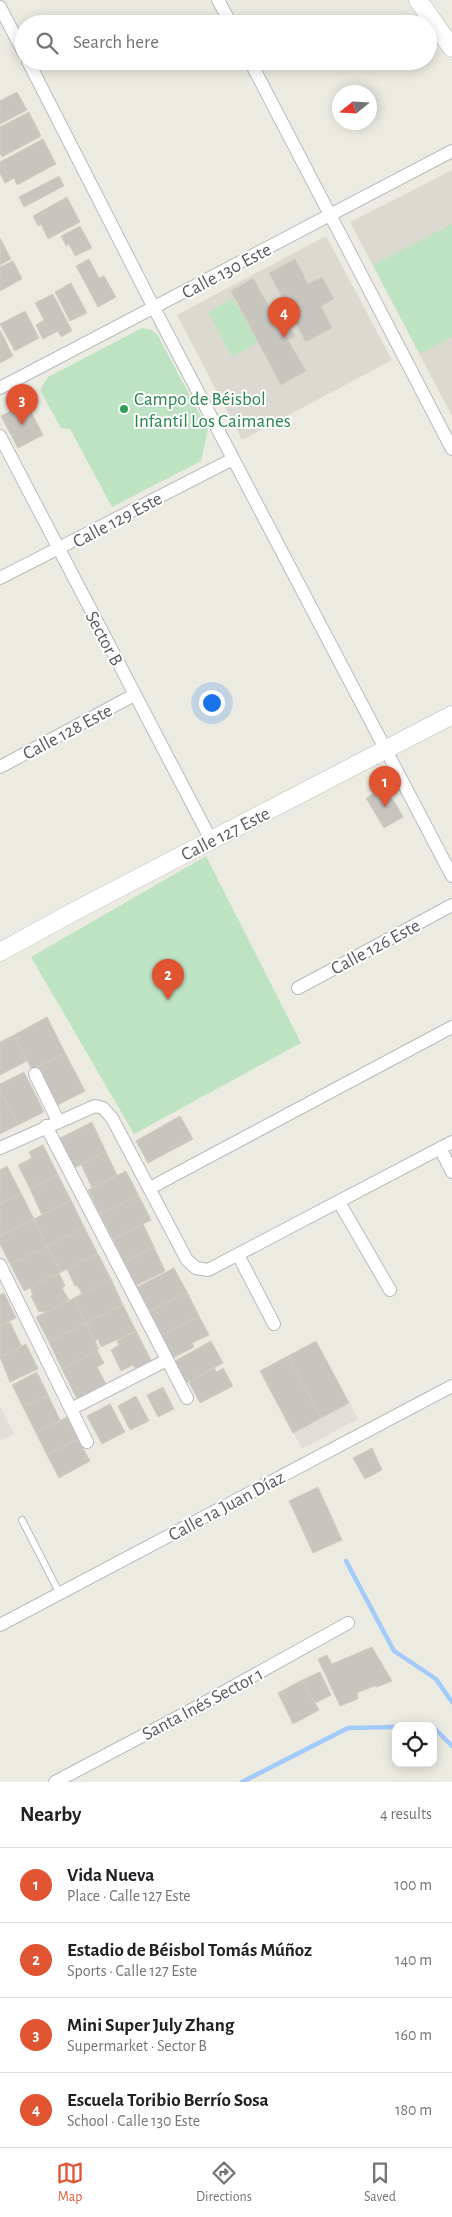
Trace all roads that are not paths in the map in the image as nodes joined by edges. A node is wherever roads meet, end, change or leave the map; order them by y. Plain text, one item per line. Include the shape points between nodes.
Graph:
1 (218, 0) edge
2 (418, 0) edge
3 (0, 7) edge
4 (226, 15) edge
5 (429, 15) edge
6 (437, 27) edge
7 (15, 36) edge
8 (452, 48) edge
9 (33, 70) edge
10 (255, 70) edge
11 (452, 151) edge
12 (330, 214) junction
13 (154, 308) junction
14 (0, 388) edge
15 (0, 436) edge
16 (452, 449) edge
17 (233, 459) junction
18 (59, 550) junction
19 (0, 578) edge
20 (134, 695) junction
21 (452, 715) edge
22 (387, 749) junction
23 (0, 767) edge
24 (211, 840) junction
25 (452, 876) edge
26 (452, 905) edge
27 (0, 952) edge
28 (298, 988) dead end
29 (452, 1028) edge
30 (35, 1074) dead end
31 (58, 1120) junction
32 (46, 1126) junction
33 (452, 1142) edge
34 (0, 1148) edge
35 (440, 1148) junction
36 (452, 1172) edge
37 (150, 1188) junction
38 (339, 1202) junction
39 (238, 1255) junction
40 (0, 1265) edge
41 (390, 1290) dead end
42 (274, 1324) dead end
43 (167, 1360) junction
44 (452, 1386) edge
45 (187, 1398) dead end
46 (71, 1409) junction
47 (87, 1442) dead end
48 (22, 1520) dead end
49 (60, 1594) junction
50 (348, 1623) dead end
51 (0, 1625) edge
52 (55, 1782) edge

1 - 4 street
2 - 5 street
3 - 7 street
6 - 8 street
9 - 13 street
10 - 12 street
11 - 12 street, Calle 130 Este
12 - 13 street, Calle 130 Este
12 - 16 street
13 - 14 street, Calle 130 Este
13 - 17 street
15 - 18 street, Sector B
17 - 18 street, Calle 129 Este
17 - 22 street
18 - 19 street, Calle 129 Este
18 - 20 street, Sector B
20 - 23 street, Calle 128 Este
20 - 24 street, Sector B
21 - 22 street, Calle 127 Este
22 - 24 street, Calle 127 Este
22 - 25 street
24 - 27 street, Calle 127 Este
26 - 28 street, Calle 126 Este
29 - 37 street
30 - 31 street
31 - 32 street
31 - 37 street via 95,1106 103,1108 112,1118
32 - 34 street
32 - 43 street
33 - 35 street
35 - 36 street
35 - 38 street
37 - 39 street via 188,1260 196,1268 208,1270
38 - 39 street
38 - 41 street
39 - 42 street
40 - 46 street
43 - 45 street
43 - 46 street
44 - 49 street, Calle 1a Juan Díaz
46 - 47 street
48 - 49 lane
49 - 51 street, Calle 1a Juan Díaz
50 - 52 street, Santa Inés Sector 1

